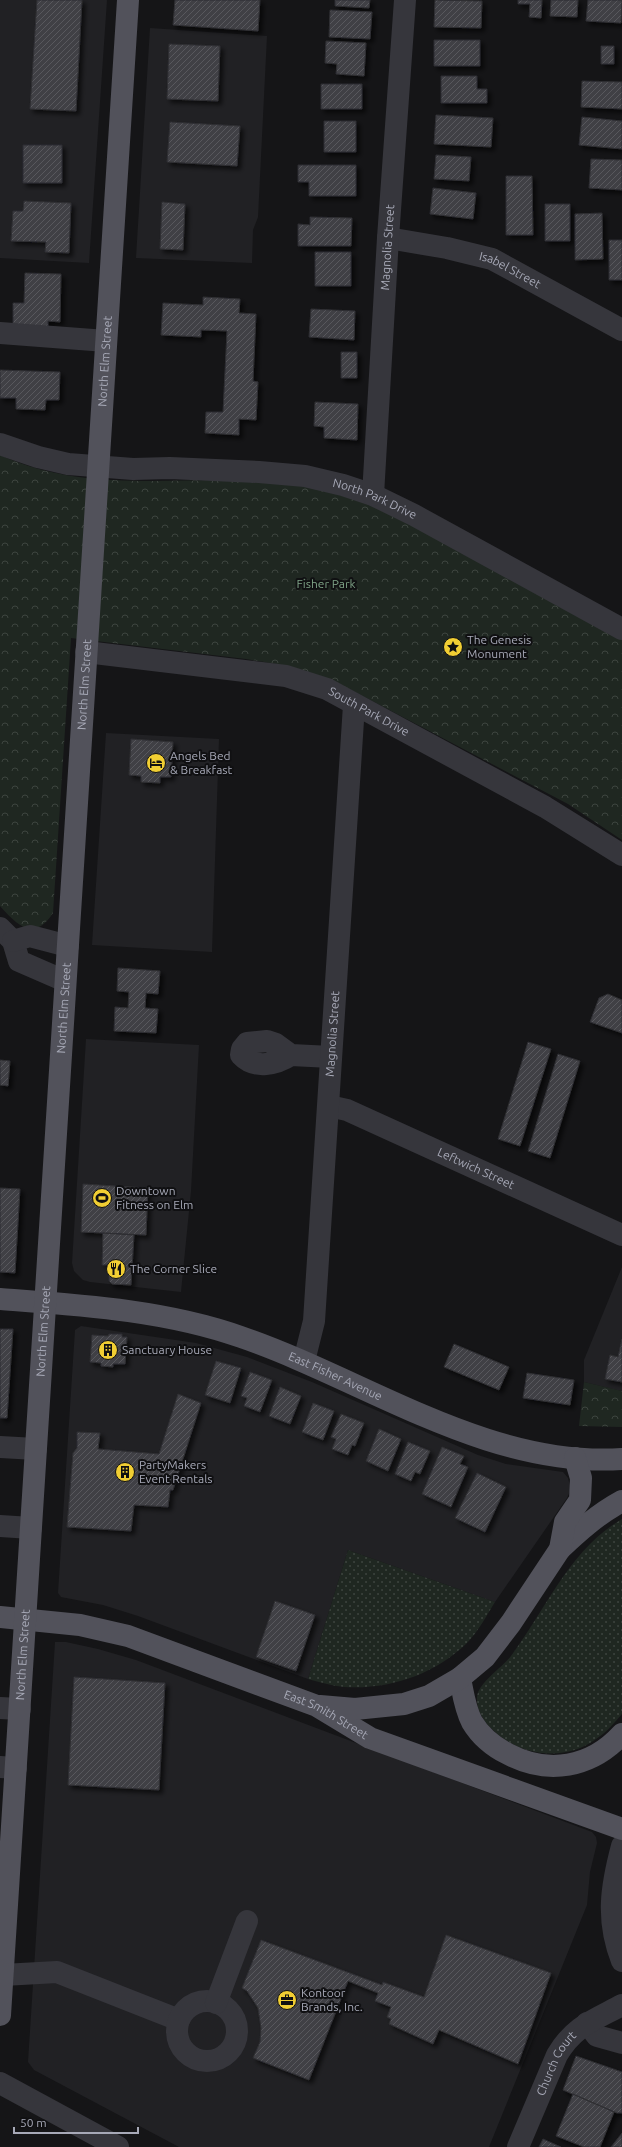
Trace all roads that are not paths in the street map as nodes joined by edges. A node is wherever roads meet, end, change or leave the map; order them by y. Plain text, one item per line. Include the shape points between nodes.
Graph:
1 (128, 0) edge
2 (405, 0) edge
3 (388, 238) junction
4 (622, 330) edge
5 (0, 333) edge
6 (106, 341) junction
7 (0, 444) edge
8 (98, 466) junction
9 (373, 495) junction
10 (622, 629) edge
11 (86, 652) junction
12 (354, 705) junction
13 (622, 855) edge
14 (6, 935) edge
15 (68, 946) junction
16 (65, 981) junction
17 (291, 1055) dead end
18 (331, 1056) junction
19 (328, 1106) junction
20 (622, 1236) edge
21 (0, 1299) edge
22 (45, 1303) junction
23 (304, 1361) junction
24 (0, 1447) edge
25 (36, 1449) junction
26 (575, 1458) junction
27 (622, 1459) edge
28 (622, 1502) edge
29 (0, 1526) edge
30 (31, 1528) junction
31 (560, 1549) junction
32 (0, 1617) edge
33 (25, 1618) junction
34 (460, 1678) junction
35 (317, 1706) junction
36 (10, 1709) edge
37 (622, 1734) edge
38 (8, 1768) edge
39 (622, 1829) edge
40 (622, 1846) edge
41 (5, 1854) edge
42 (247, 1920) dead end
43 (622, 1961) edge
44 (3, 1975) junction
45 (216, 2003) junction
46 (622, 2005) edge
47 (0, 2016) edge
48 (179, 2020) junction
49 (587, 2024) junction
50 (622, 2043) edge
51 (0, 2083) edge
52 (118, 2147) edge
53 (518, 2147) edge

1 - 6 main road, North Elm Street
2 - 3 street, Magnolia Street
3 - 4 street, Isabel Street via 492,259
3 - 9 street, Magnolia Street
5 - 6 street
6 - 8 main road, North Elm Street
7 - 8 street, North Park Drive via 62,463
8 - 9 street, North Park Drive via 259,472 298,476 343,485
8 - 11 main road, North Elm Street
9 - 10 street, North Park Drive
11 - 12 street, South Park Drive via 286,676 326,689
11 - 15 main road, North Elm Street
12 - 13 street, South Park Drive via 545,807
12 - 18 street, Magnolia Street
14 - 15 street via 30,936
14 - 16 street via 19,961
15 - 16 main road, North Elm Street
16 - 22 main road, North Elm Street
17 - 18 street
18 - 19 street, Magnolia Street
19 - 20 street, Leftwich Street via 347,1110
19 - 23 street, Magnolia Street via 314,1321
21 - 22 main road, East Fisher Avenue
22 - 23 main road, East Fisher Avenue via 173,1319 240,1336
22 - 25 main road, North Elm Street
23 - 26 main road, East Fisher Avenue via 472,1434 525,1450
24 - 25 street
25 - 30 main road, North Elm Street
26 - 27 main road, East Fisher Avenue
26 - 31 main road via 581,1478 580,1500 565,1522
28 - 31 main road via 607,1509
29 - 30 street
30 - 33 main road, North Elm Street
31 - 34 main road via 486,1657
32 - 33 main road, East Smith Street
33 - 35 main road, East Smith Street via 80,1625 128,1636
33 - 36 main road, North Elm Street
34 - 35 main road via 429,1696 404,1704 355,1709
34 - 37 main road via 466,1708 473,1723 492,1746 525,1763 552,1767 578,1763 601,1752
35 - 39 main road, East Smith Street via 370,1738
36 - 38 main road, North Elm Street
38 - 41 main road, North Elm Street
40 - 43 street via 611,1913
41 - 44 main road, North Elm Street
42 - 45 street
44 - 47 main road, North Elm Street
44 - 48 street via 57,1972
45 - 48 street via 200,2002 191,2006
45 - 48 street via 227,2010 236,2026 233,2046 219,2059 199,2060 186,2052 178,2040
46 - 49 street, Church Court
49 - 50 street via 597,2036
49 - 53 street, Church Court via 573,2032 557,2055
51 - 52 street

